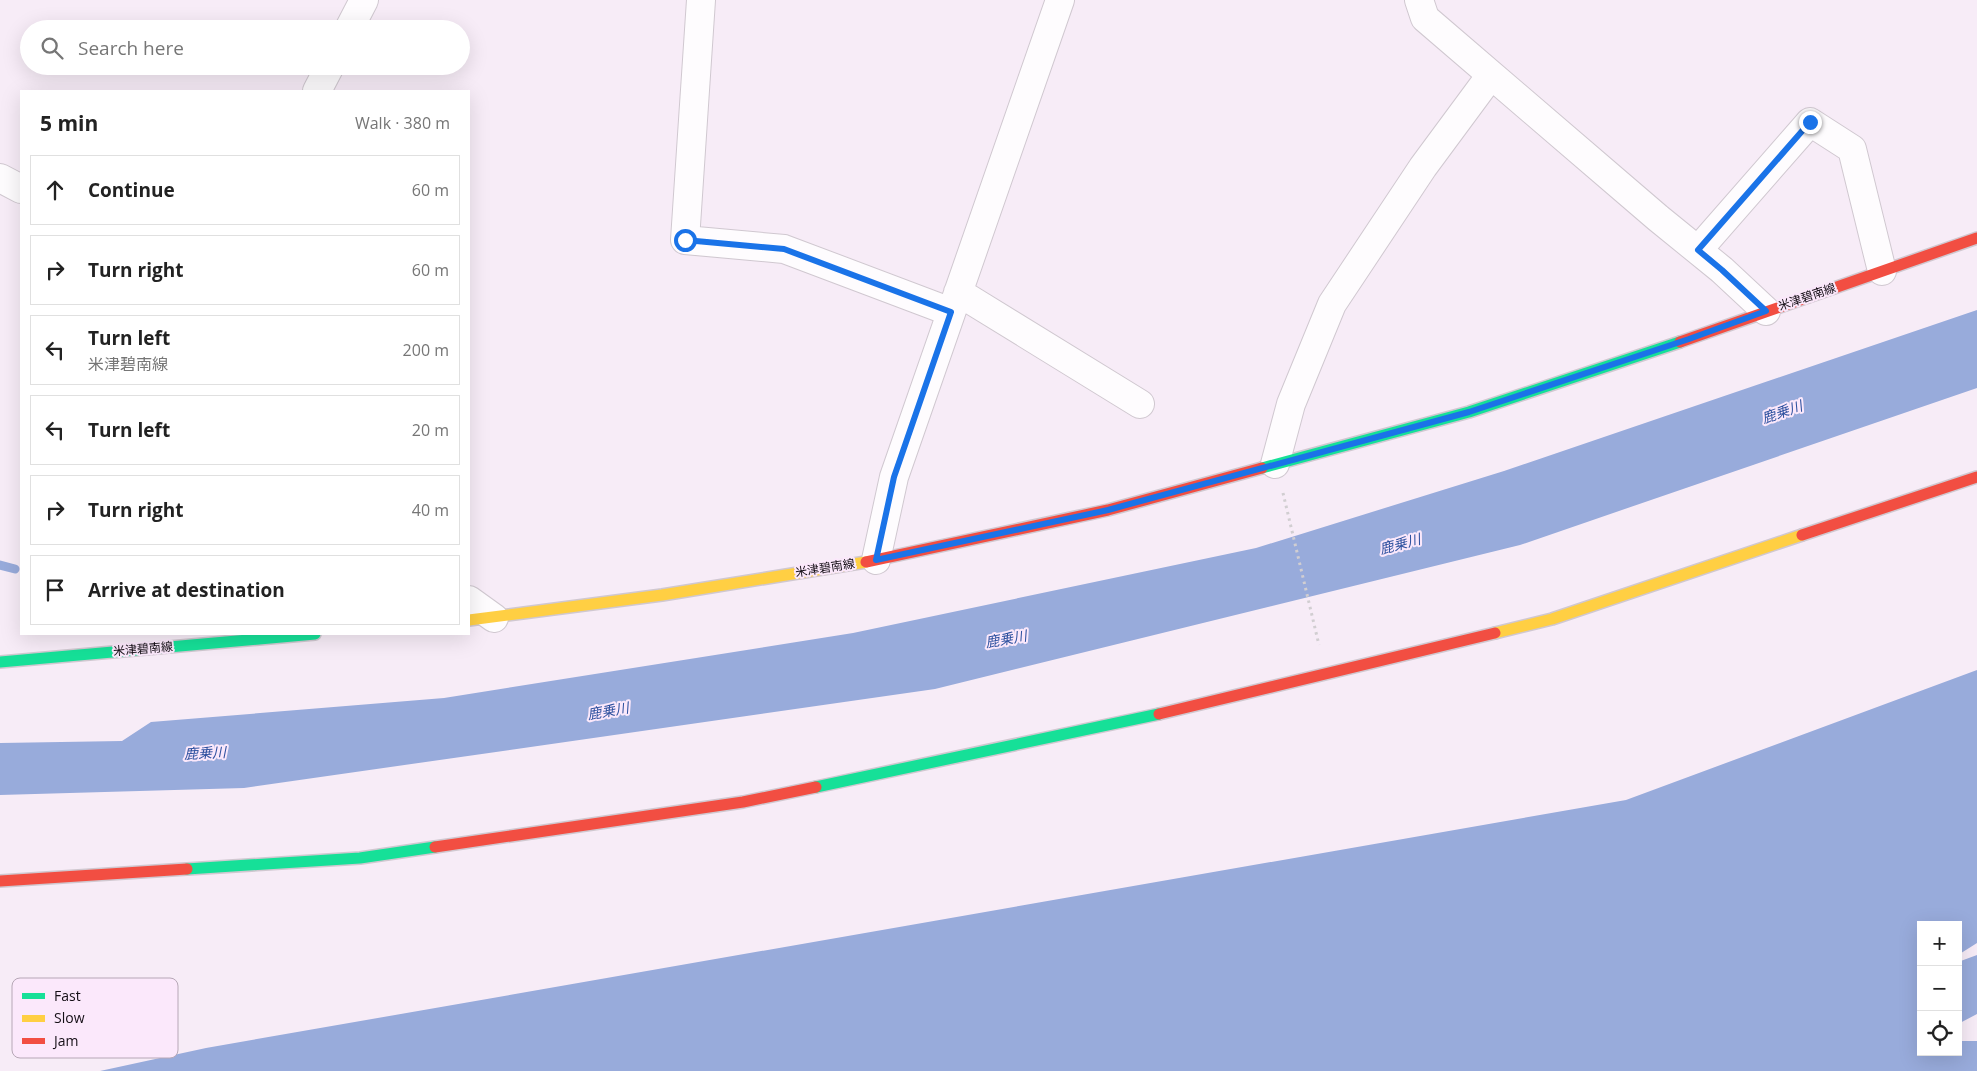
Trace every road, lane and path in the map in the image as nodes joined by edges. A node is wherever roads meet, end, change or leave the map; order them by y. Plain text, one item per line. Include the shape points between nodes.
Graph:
1 (364, 0) edge
2 (701, 0) edge
3 (1060, 0) edge
4 (1419, 0) edge
5 (354, 20) edge
6 (325, 75) edge
7 (1491, 75) junction
8 (318, 90) edge
9 (0, 178) edge
10 (20, 188) edge
11 (1977, 238) edge
12 (1698, 250) junction
13 (1882, 271) junction
14 (955, 302) junction
15 (1766, 311) junction
16 (1140, 404) dead end
17 (1275, 464) junction
18 (1977, 477) edge
19 (1283, 496) dead end
20 (876, 560) junction
21 (470, 602) edge
22 (481, 619) edge
23 (304, 635) edge
24 (0, 662) edge
25 (1326, 675) junction
26 (0, 881) edge

1 - 5 street
2 - 14 street via 685,240 784,249
3 - 14 street
4 - 7 street via 1425,18
6 - 8 street
7 - 12 street
7 - 17 street via 1424,167 1332,304 1291,404
9 - 10 street
11 - 13 street, 米津碧南線
12 - 13 street via 1810,122 1852,149
12 - 15 street
13 - 15 street, 米津碧南線
14 - 16 street
14 - 20 street via 894,477
15 - 17 street, 米津碧南線 via 1469,412
17 - 20 street, 米津碧南線 via 1108,510
18 - 25 street via 1552,619
19 - 25 path
20 - 22 street, 米津碧南線 via 662,595
21 - 22 street
23 - 24 street, 米津碧南線
25 - 26 street via 1123,723 743,802 360,858

